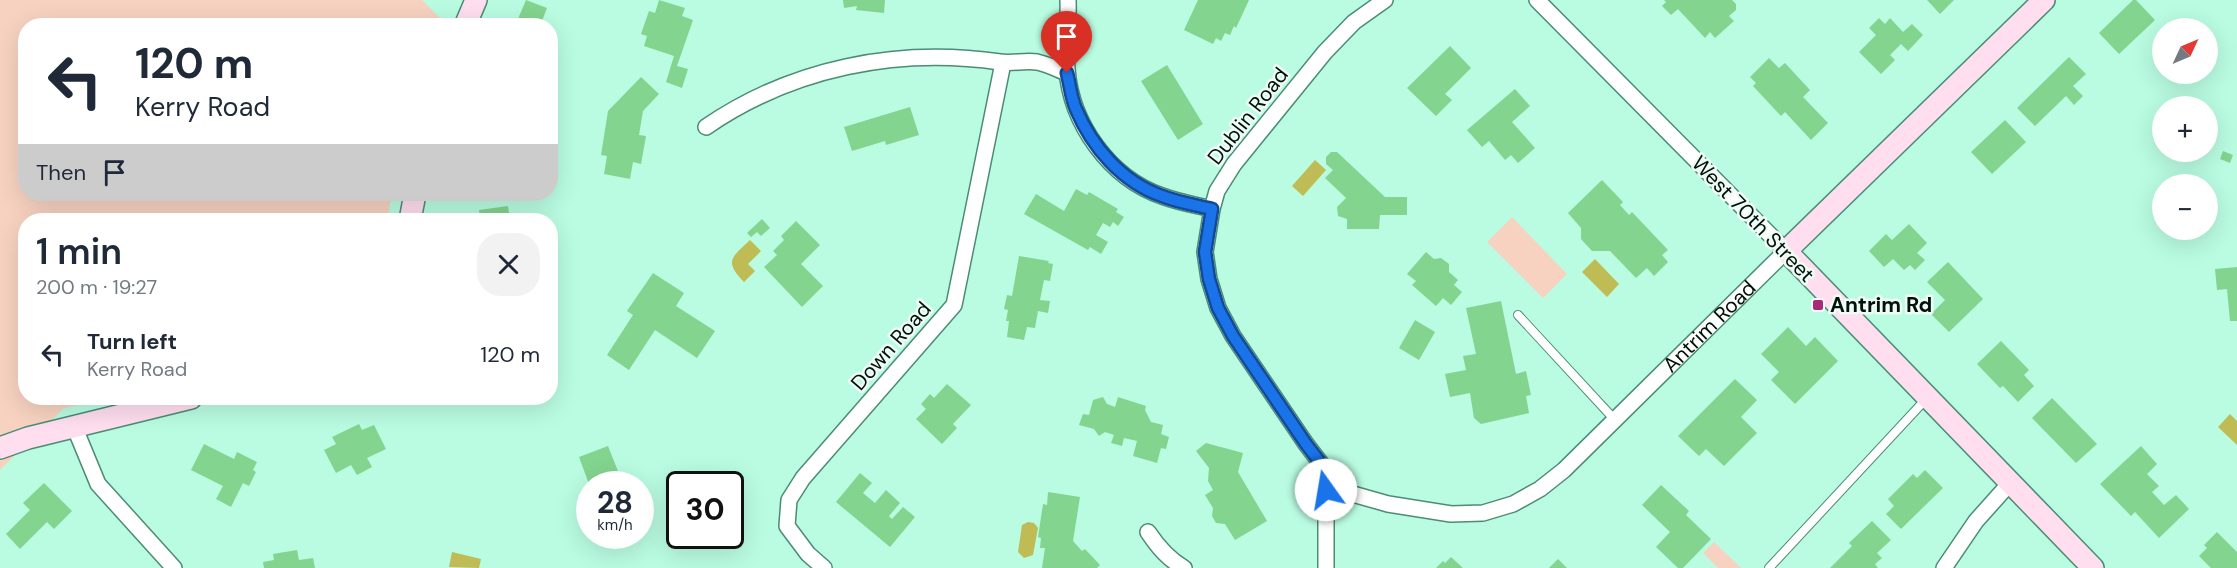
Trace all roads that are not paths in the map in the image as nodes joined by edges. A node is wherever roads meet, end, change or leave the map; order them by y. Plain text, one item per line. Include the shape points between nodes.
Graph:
1 (476, 0) edge
2 (1068, 0) edge
3 (1385, 0) edge
4 (1538, 0) edge
5 (2044, 0) edge
6 (468, 18) edge
7 (1003, 63) junction
8 (1067, 73) junction
9 (706, 127) dead end
10 (1212, 209) junction
11 (1786, 251) junction
12 (1518, 315) dead end
13 (1927, 398) junction
14 (162, 405) edge
15 (1615, 420) junction
16 (74, 426) junction
17 (0, 448) edge
18 (1326, 470) junction
19 (2010, 483) junction
20 (1148, 532) dead end
21 (174, 568) edge
22 (824, 568) edge
23 (1184, 568) edge
24 (1326, 568) edge
25 (1769, 568) edge
26 (1944, 568) edge
27 (2093, 568) edge

1 - 6 street
2 - 8 street
3 - 10 street, Dublin Road via 1354,22 1325,52 1234,164
4 - 11 street, West 70th Street
5 - 11 street, Antrim Road
7 - 8 street via 1036,62
7 - 9 street via 942,57 848,65 802,78 758,97
7 - 22 street, Down Road via 954,305 803,478 789,500 787,526
8 - 10 street via 1075,107 1089,136 1108,160 1133,181 1161,196
10 - 18 street, Dublin Road via 1205,252 1218,308 1233,336
11 - 13 street, West 70th Street
11 - 15 street, Antrim Road
12 - 15 lane
13 - 19 street, West 70th Street
13 - 25 lane
14 - 16 street
15 - 18 street, Antrim Road via 1540,489 1513,504 1483,513 1451,514 1364,498 1342,490
16 - 17 street
16 - 21 street via 98,484
18 - 24 street
19 - 26 street via 1976,521
19 - 27 street, West 70th Street
20 - 23 street via 1159,549

